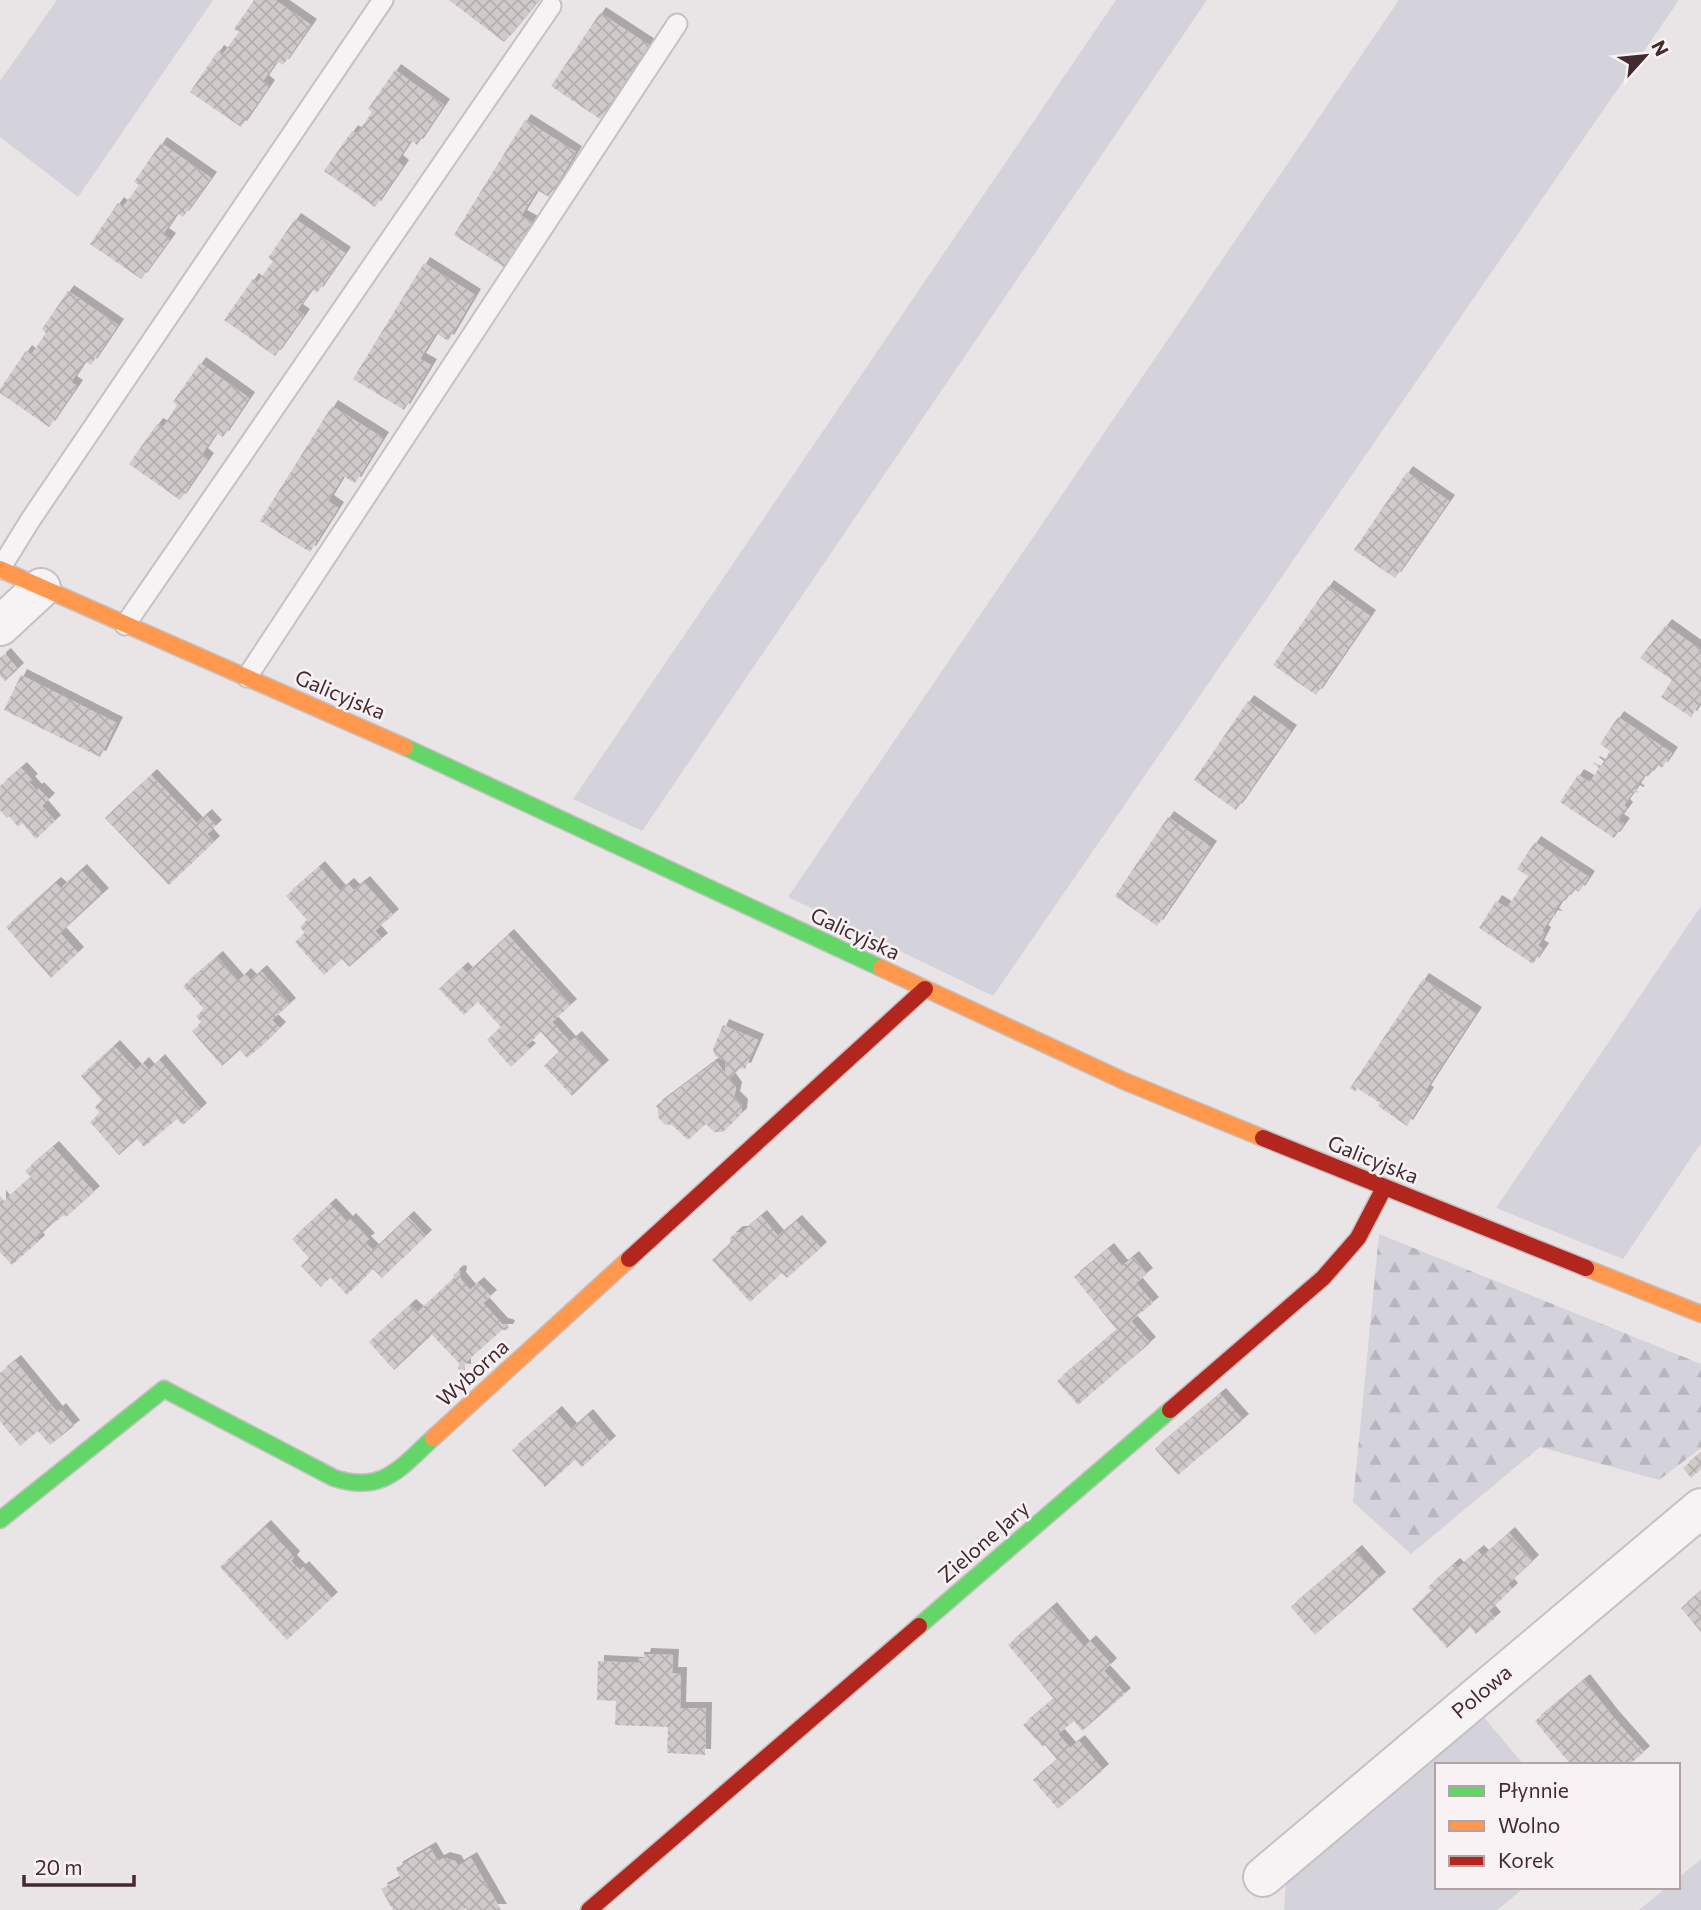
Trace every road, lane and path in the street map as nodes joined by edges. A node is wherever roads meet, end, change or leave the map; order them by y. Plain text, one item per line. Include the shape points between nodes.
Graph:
1 (383, 0) edge
2 (551, 6) dead end
3 (677, 24) dead end
4 (0, 569) edge
5 (41, 588) junction
6 (125, 625) junction
7 (0, 626) edge
8 (247, 677) junction
9 (925, 989) junction
10 (1384, 1188) junction
11 (1701, 1314) edge
12 (1701, 1508) edge
13 (0, 1520) edge
14 (1263, 1877) dead end
15 (589, 1910) edge

1 - 4 lane
2 - 6 lane
3 - 8 lane
4 - 5 street, Galicyjska
5 - 6 street, Galicyjska
5 - 7 street
6 - 8 street, Galicyjska
8 - 9 street, Galicyjska
9 - 10 street, Galicyjska via 1124,1081
9 - 13 street, Wyborna via 396,1472 378,1483 352,1484 334,1478 164,1389
10 - 11 street, Galicyjska
10 - 15 street, Zielone Jary via 1358,1238 1323,1278
12 - 14 street, Polowa

